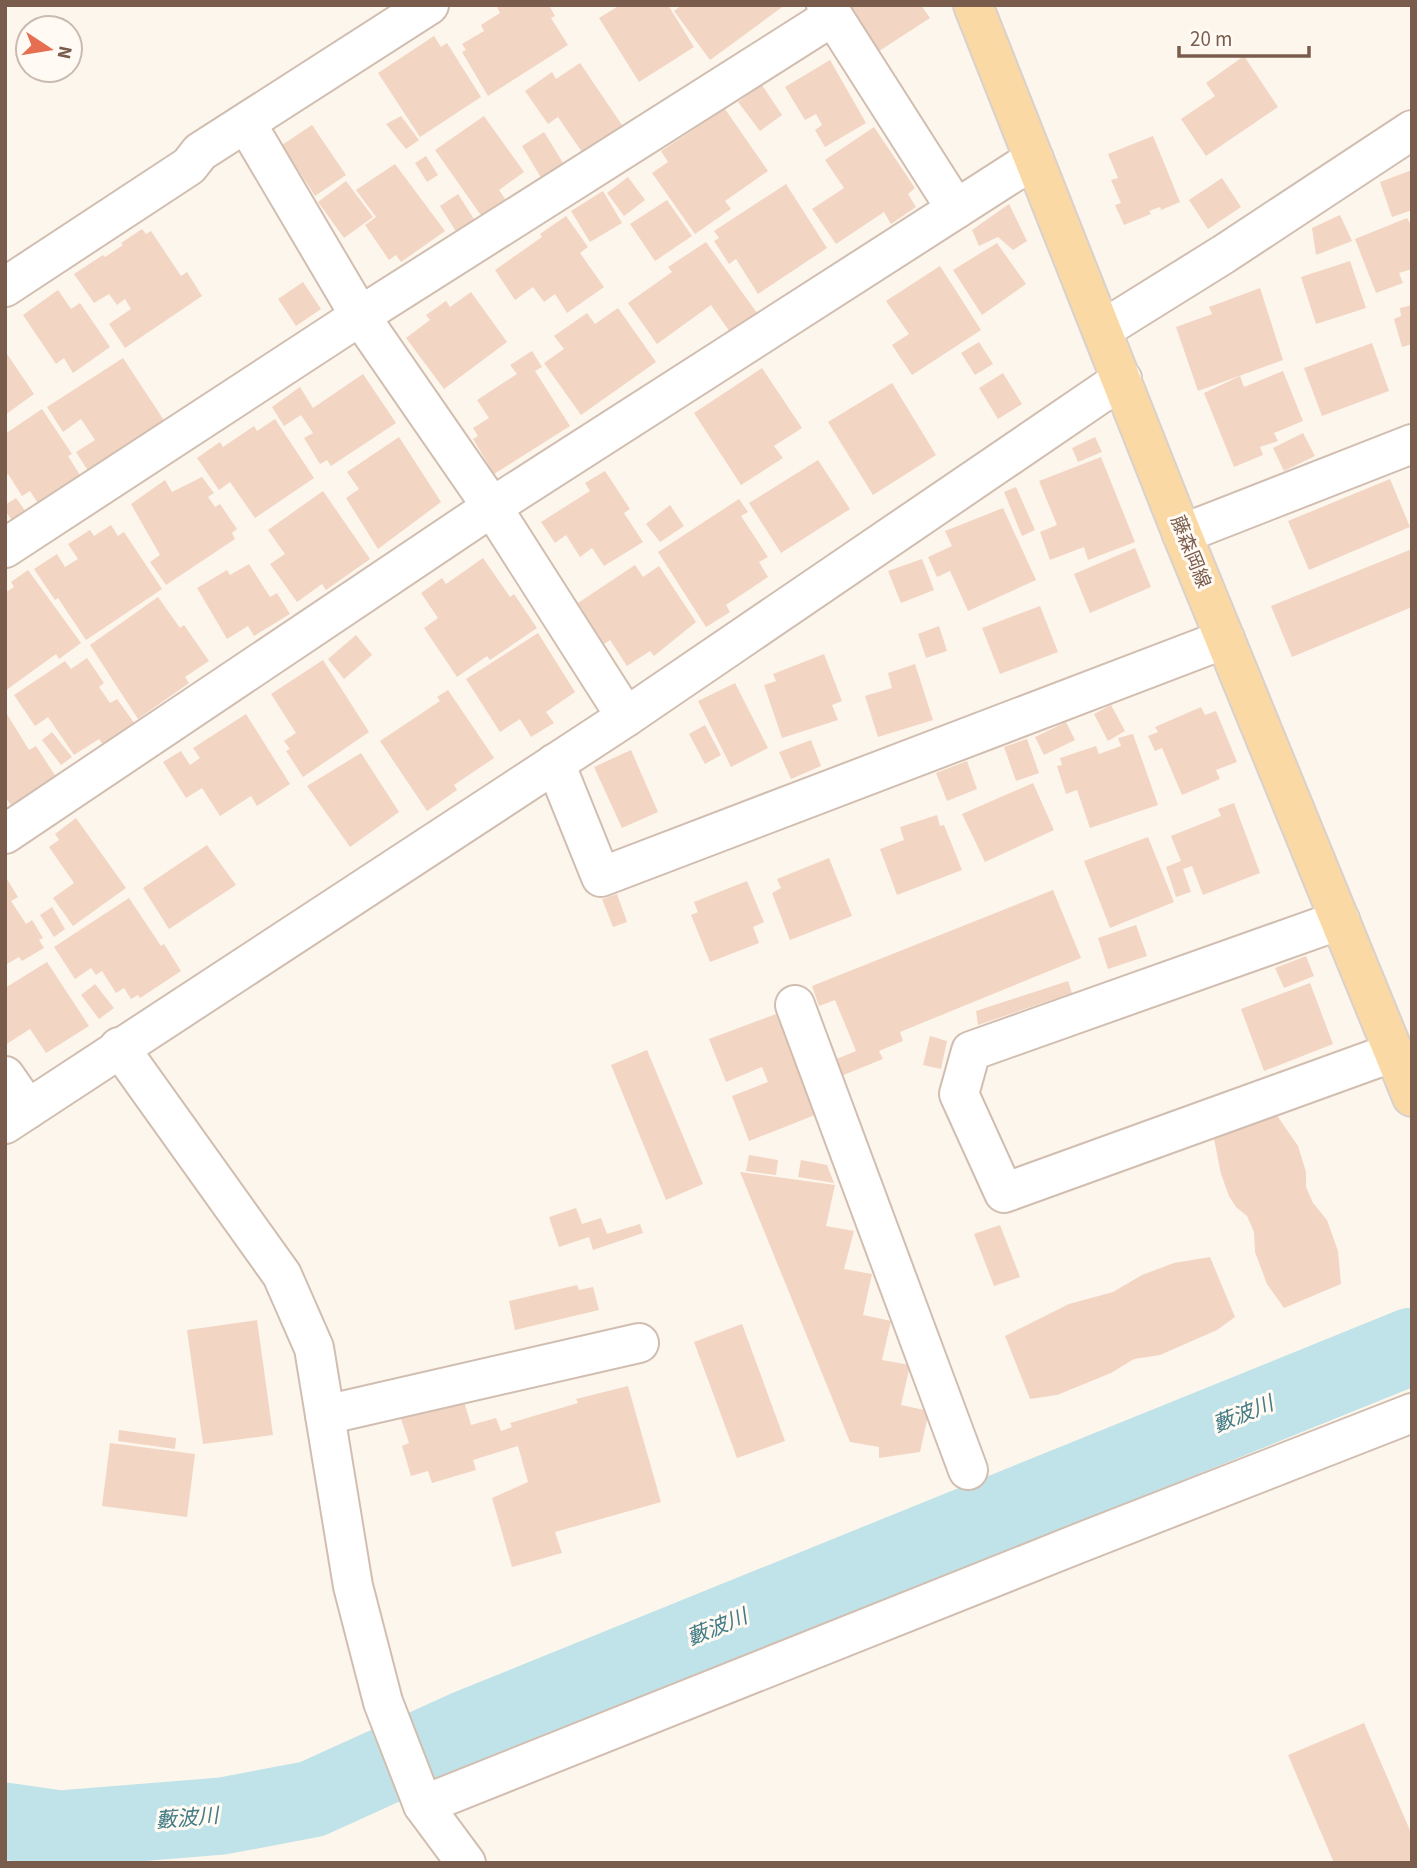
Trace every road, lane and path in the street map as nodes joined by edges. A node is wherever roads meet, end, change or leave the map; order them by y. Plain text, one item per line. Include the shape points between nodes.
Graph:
1 (429, 5) edge
2 (974, 5) edge
3 (830, 11) edge
4 (246, 123) junction
5 (1412, 130) edge
6 (1034, 159) junction
7 (957, 209) junction
8 (5, 286) edge
9 (360, 316) junction
10 (1102, 330) junction
11 (1122, 379) junction
12 (1412, 444) edge
13 (492, 507) junction
14 (1182, 534) junction
15 (5, 548) edge
16 (1225, 639) junction
17 (626, 717) junction
18 (555, 762) junction
19 (5, 834) edge
20 (1340, 920) junction
21 (795, 1004) dead end
22 (119, 1047) junction
23 (1394, 1052) junction
24 (5, 1076) edge
25 (1412, 1097) edge
26 (17, 1116) edge
27 (639, 1343) dead end
28 (1412, 1413) edge
29 (325, 1415) junction
30 (968, 1470) dead end
31 (423, 1805) junction
32 (466, 1863) edge

1 - 4 street
2 - 6 main road, 藤森岡線
3 - 7 street
3 - 9 street
4 - 8 street via 200,152 189,166
4 - 9 street
5 - 10 street
6 - 7 street
6 - 10 main road, 藤森岡線
7 - 13 street
9 - 13 street
9 - 15 street
10 - 11 main road, 藤森岡線
11 - 14 main road, 藤森岡線
11 - 17 street
12 - 14 street
13 - 17 street
13 - 19 street
14 - 16 main road, 藤森岡線
16 - 18 street via 601,877
16 - 20 main road, 藤森岡線
17 - 18 street
18 - 22 street
20 - 23 main road, 藤森岡線
20 - 23 street via 971,1051 959,1094 1004,1193
21 - 30 street
22 - 26 street
22 - 29 street via 282,1275 314,1349
23 - 25 main road, 藤森岡線
24 - 26 street
27 - 29 street
28 - 31 street
29 - 31 street via 353,1586 383,1702
31 - 32 street

